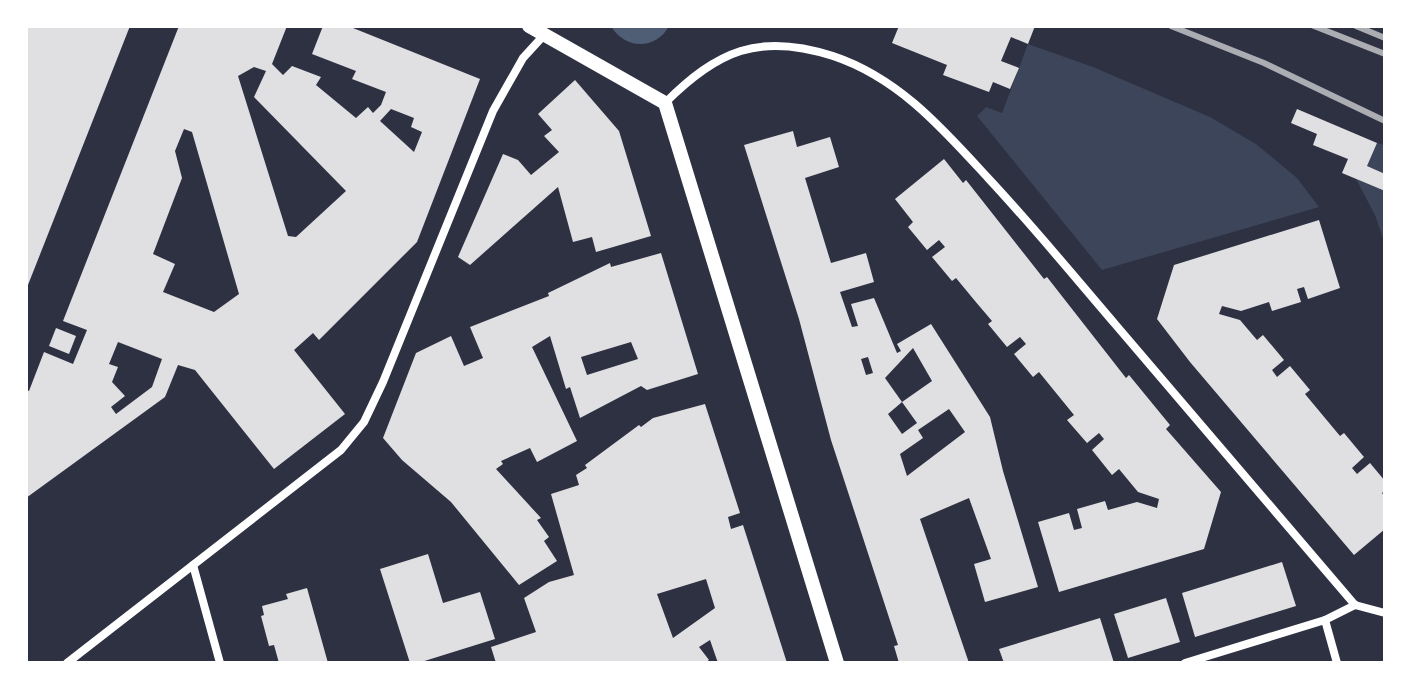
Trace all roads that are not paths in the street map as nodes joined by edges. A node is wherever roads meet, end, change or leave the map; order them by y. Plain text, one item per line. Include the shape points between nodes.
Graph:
1 (529, 26) edge
2 (546, 34) junction
3 (665, 103) junction
4 (193, 565) junction
5 (1355, 605) junction
6 (1385, 613) edge
7 (1325, 620) junction
8 (67, 663) edge
9 (220, 663) edge
10 (837, 663) edge
11 (1185, 663) edge
12 (1337, 663) edge

1 - 2 street
2 - 3 street
2 - 4 street via 523,58 493,111 364,422 341,450
3 - 5 street via 693,75 730,53 760,46 834,56 895,87 930,115 1018,211
3 - 10 street
4 - 8 street
4 - 9 street
5 - 6 street
5 - 7 street
7 - 11 street
7 - 12 street

